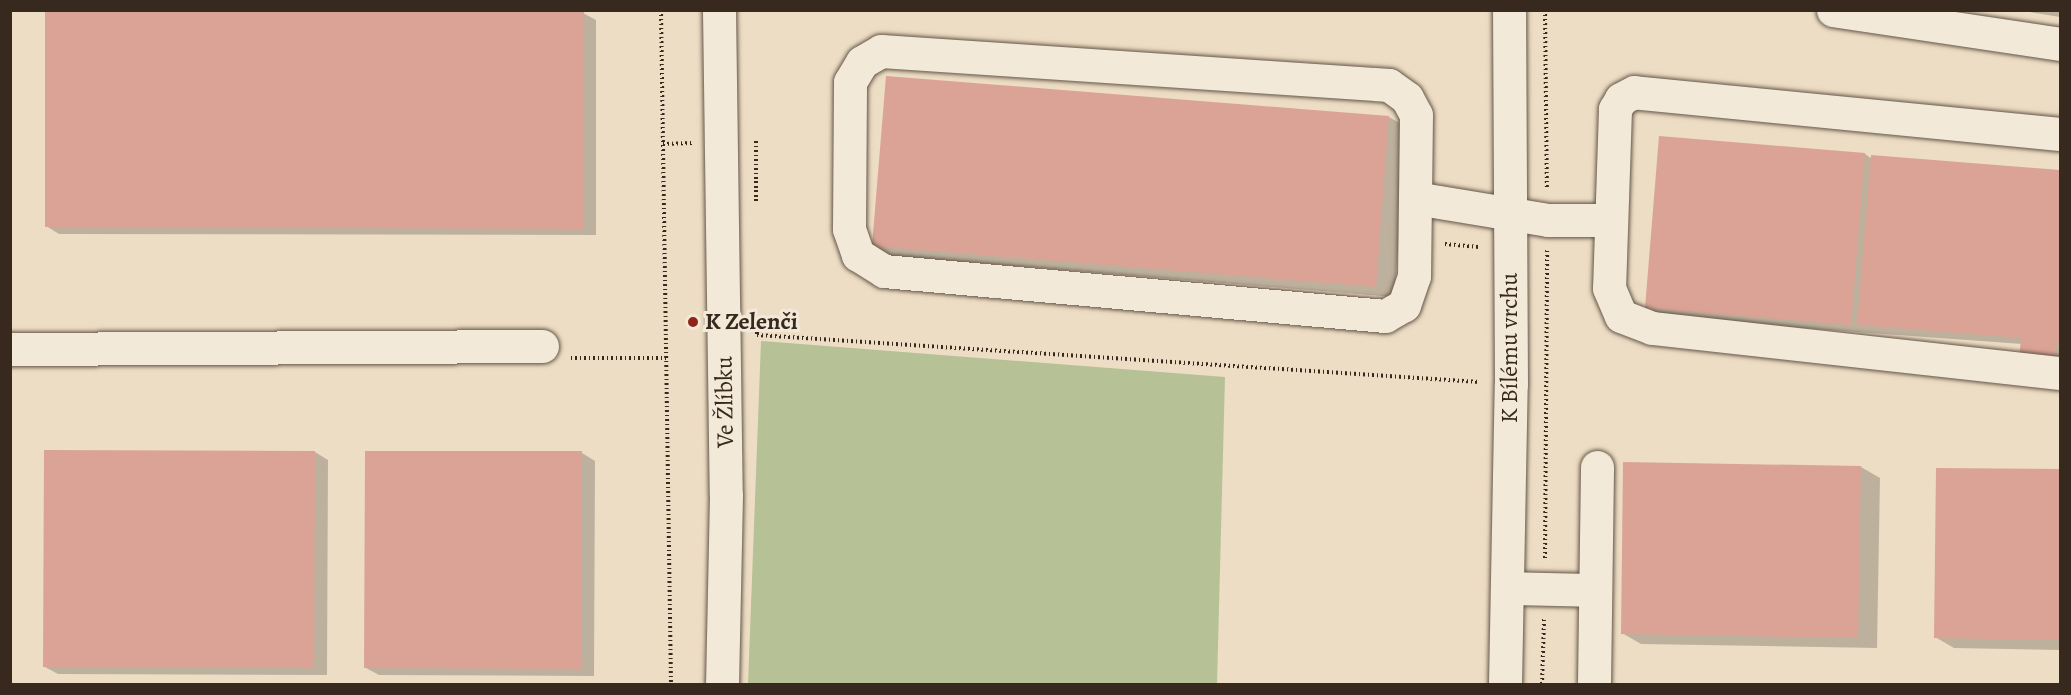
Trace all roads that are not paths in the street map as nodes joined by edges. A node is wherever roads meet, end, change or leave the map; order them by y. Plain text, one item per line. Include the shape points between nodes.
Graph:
1 (719, 10) edge
2 (1509, 10) edge
3 (1833, 10) edge
4 (2061, 44) edge
5 (2061, 134) edge
6 (1416, 198) junction
7 (1510, 215) junction
8 (1611, 220) junction
9 (542, 346) road end
10 (10, 349) edge
11 (2061, 373) edge
12 (1597, 467) dead end
13 (1507, 588) junction
14 (1595, 590) junction
15 (722, 684) edge
16 (1505, 684) edge
17 (1594, 684) edge

1 - 15 street, Ve Žlíbku via 726,483
2 - 7 street, K Bílému vrchu
3 - 4 street
5 - 8 street via 1634,92 1621,99 1615,109
6 - 6 street via 1414,276 1404,305 1385,316 884,271 858,255 849,229 850,82 862,62 880,51 1389,85 1407,98 1416,115
6 - 7 street
7 - 8 street via 1548,220
7 - 13 street, K Bílému vrchu
8 - 11 street via 1609,288 1621,316 1652,328
9 - 10 street
12 - 14 street
13 - 14 street
13 - 16 street, K Bílému vrchu
14 - 17 street

